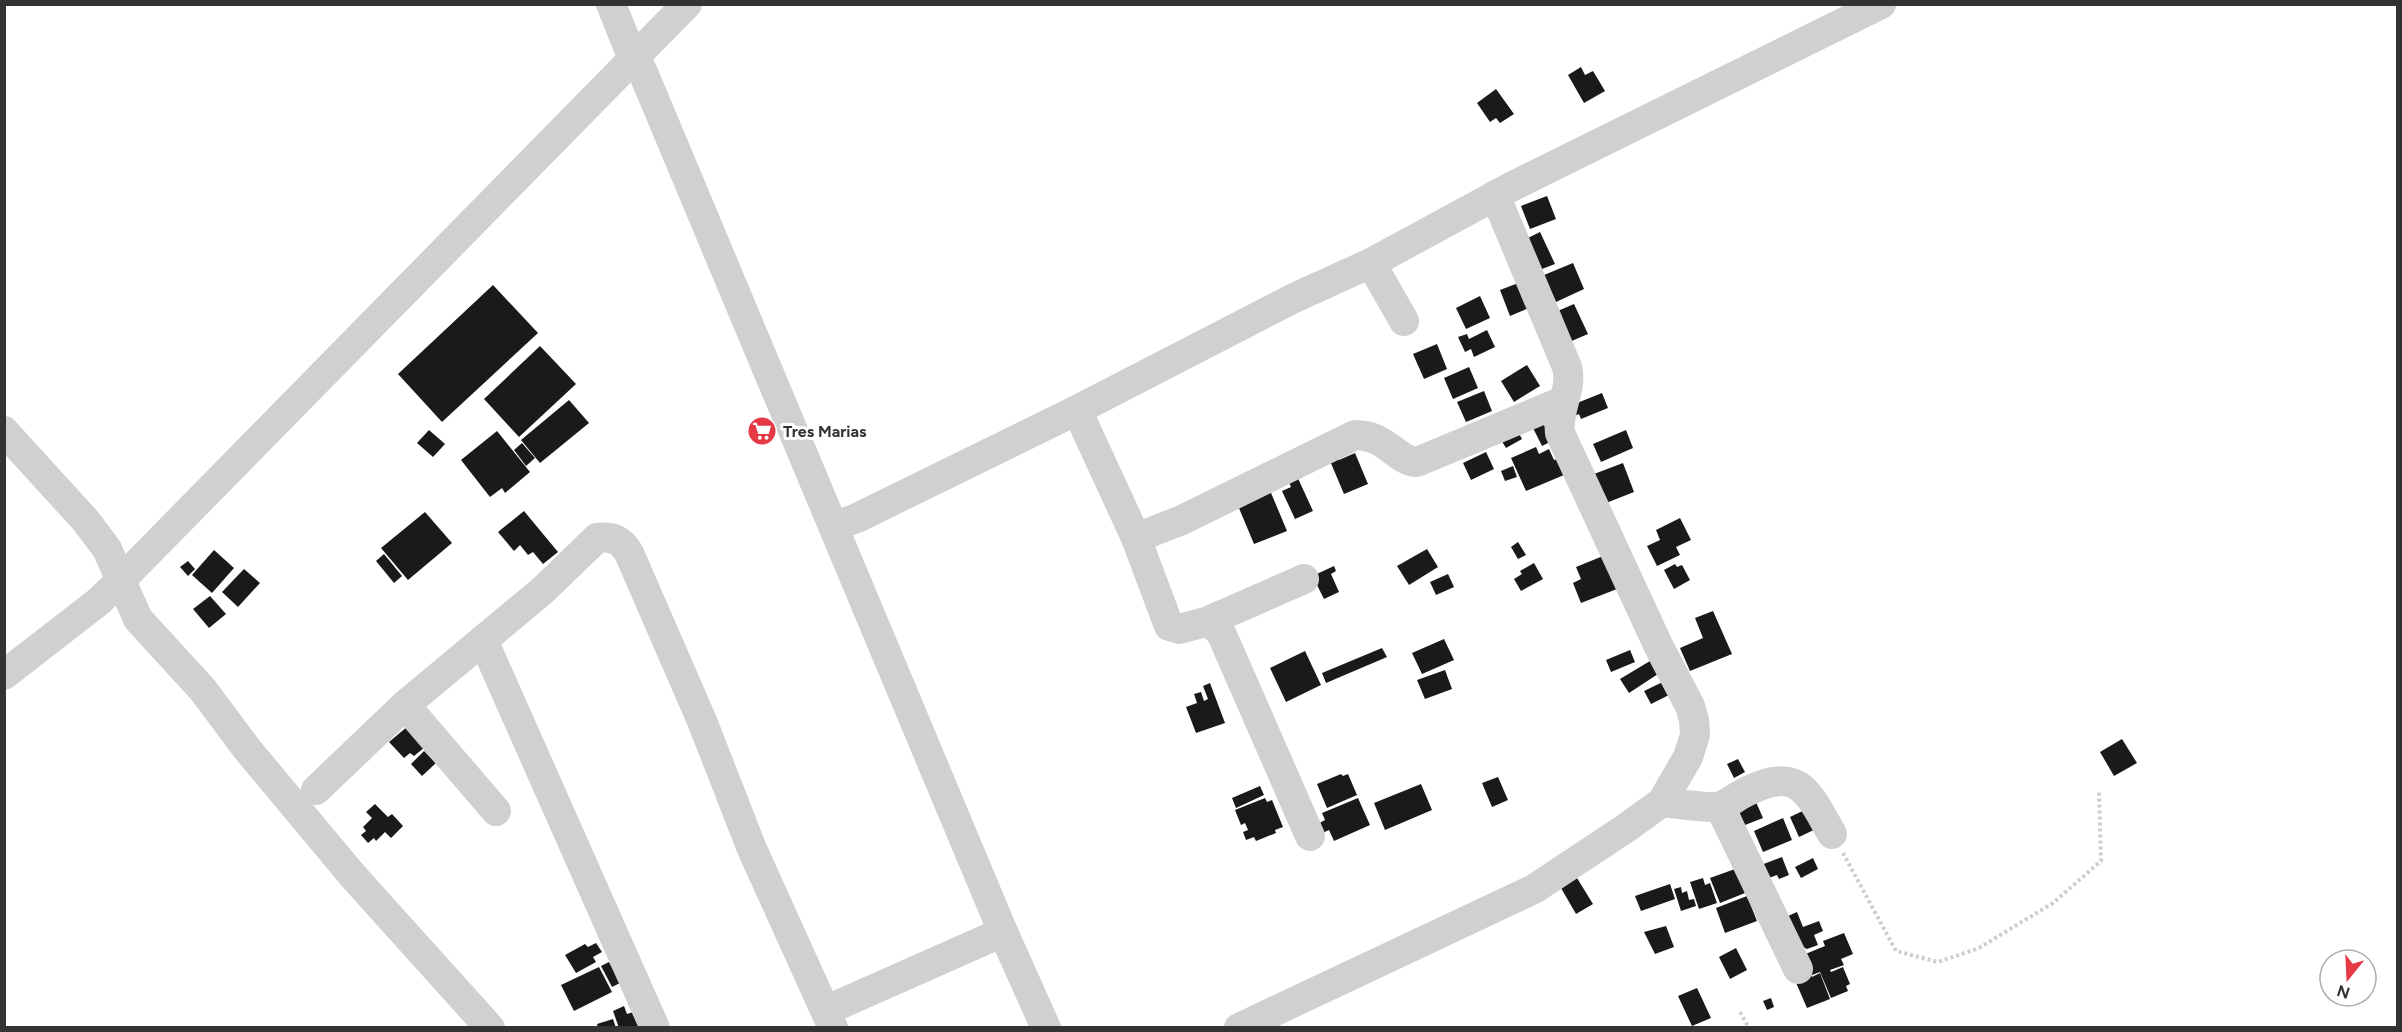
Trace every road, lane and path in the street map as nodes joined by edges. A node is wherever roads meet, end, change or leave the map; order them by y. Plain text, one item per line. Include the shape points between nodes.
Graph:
1 (611, 4) edge
2 (628, 4) edge
3 (687, 4) edge
4 (1881, 4) edge
5 (640, 59) junction
6 (1494, 195) junction
7 (1371, 263) junction
8 (1404, 321) dead end
9 (1563, 401) junction
10 (1077, 410) junction
11 (4, 431) edge
12 (835, 526) junction
13 (1136, 538) junction
14 (1304, 579) dead end
15 (121, 580) junction
16 (1206, 622) junction
17 (483, 639) junction
18 (4, 675) edge
19 (405, 705) junction
20 (316, 790) dead end
21 (2099, 792) dead end
22 (1662, 802) junction
23 (1720, 807) junction
24 (496, 811) dead end
25 (1832, 834) joint
26 (1310, 836) dead end
27 (1003, 932) junction
28 (1798, 969) dead end
29 (1740, 1012) dead end
30 (830, 1019) edge
31 (490, 1028) edge
32 (655, 1028) edge
33 (1046, 1028) edge
34 (1239, 1028) edge
35 (1749, 1028) edge

1 - 5 street
2 - 5 street
3 - 5 street
4 - 6 street
5 - 12 street
5 - 15 street
6 - 7 street
6 - 9 street via 1567,367 1568,387
7 - 8 street
7 - 10 street via 1294,298
9 - 13 street via 1417,462 1380,440 1355,435 1182,520
9 - 22 street via 1560,433 1694,720 1695,735 1688,758
10 - 12 street
10 - 13 street
11 - 15 street via 86,521 107,549
12 - 27 street
13 - 16 street via 1169,626 1179,629
14 - 16 street
15 - 18 street
15 - 31 street via 138,619 203,690 353,876
16 - 26 street via 1222,635
17 - 19 street
17 - 30 street via 542,591 597,538 616,539 624,544 702,721 752,849
17 - 32 street
19 - 20 street
19 - 24 street
21 - 25 path via 2101,861 2053,903 1979,948 1938,962 1896,951
22 - 23 street
22 - 34 street via 1534,889
23 - 25 street via 1751,789 1790,781 1810,797
23 - 28 street
27 - 30 street
27 - 33 street
29 - 35 path

